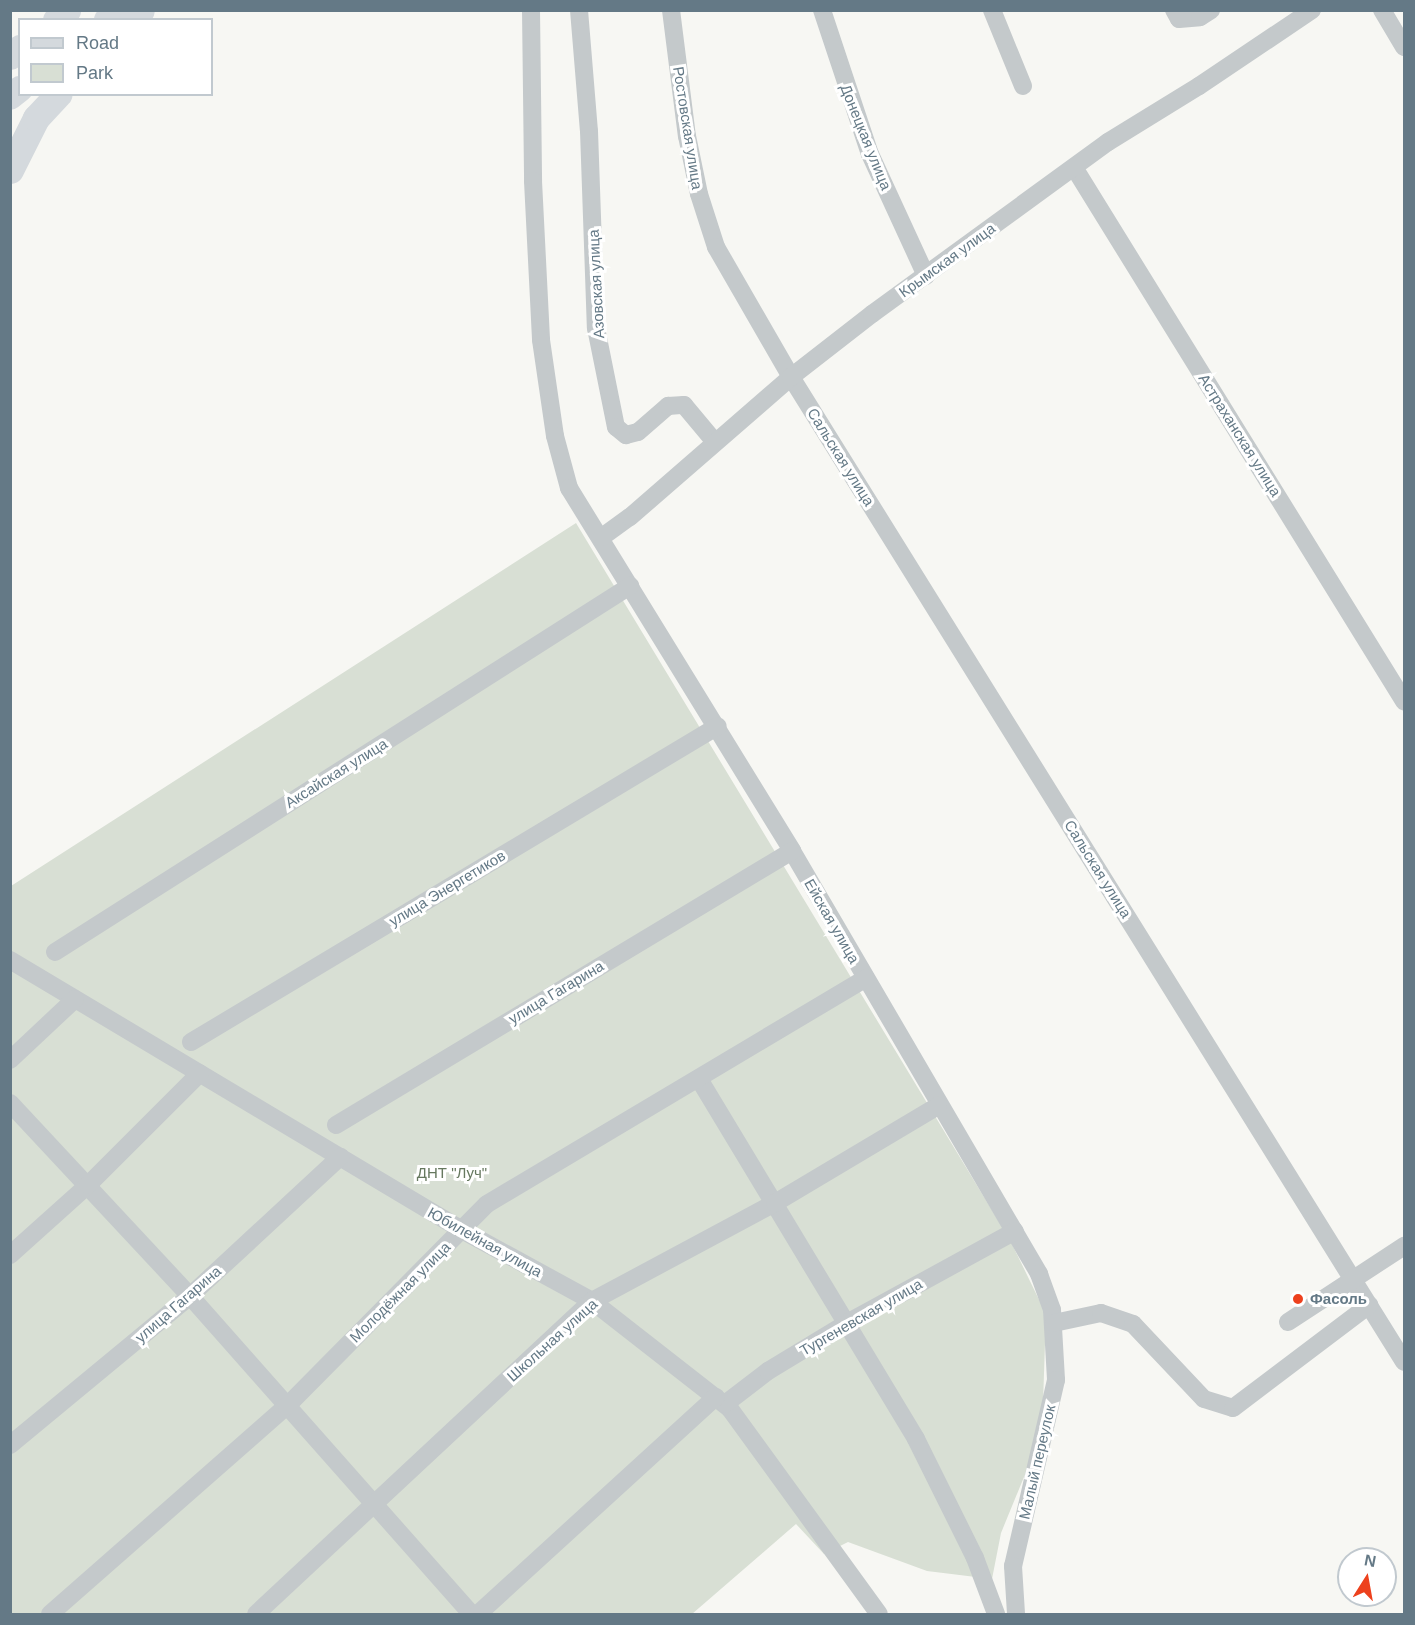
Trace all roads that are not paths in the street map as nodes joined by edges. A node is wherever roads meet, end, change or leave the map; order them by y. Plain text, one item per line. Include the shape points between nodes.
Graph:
1 (531, 10) edge
2 (579, 10) edge
3 (671, 10) edge
4 (822, 10) edge
5 (992, 10) edge
6 (1211, 10) edge
7 (1312, 10) edge
8 (1382, 10) edge
9 (1176, 15) edge
10 (1404, 47) edge
11 (1023, 86) dead end
12 (56, 96) edge
13 (1075, 169) junction
14 (10, 170) edge
15 (922, 267) junction
16 (788, 373) junction
17 (714, 441) junction
18 (602, 537) junction
19 (623, 591) junction
20 (1404, 701) edge
21 (710, 731) junction
22 (784, 855) junction
23 (55, 952) dead end
24 (10, 960) edge
25 (859, 982) junction
26 (75, 999) junction
27 (191, 1042) dead end
28 (10, 1060) edge
29 (200, 1073) junction
30 (699, 1079) junction
31 (10, 1103) edge
32 (932, 1109) junction
33 (336, 1125) dead end
34 (340, 1157) junction
35 (88, 1185) junction
36 (775, 1203) junction
37 (462, 1230) junction
38 (1009, 1234) junction
39 (1404, 1246) edge
40 (10, 1255) edge
41 (1354, 1281) junction
42 (190, 1296) junction
43 (592, 1301) junction
44 (1369, 1305) junction
45 (1053, 1316) junction
46 (849, 1322) junction
47 (1288, 1322) dead end
48 (1404, 1362) edge
49 (720, 1401) junction
50 (287, 1406) junction
51 (10, 1445) edge
52 (374, 1507) junction
53 (50, 1614) edge
54 (256, 1614) edge
55 (471, 1614) edge
56 (478, 1614) edge
57 (879, 1614) edge
58 (996, 1614) edge
59 (1016, 1614) edge

1 - 18 street, Ейская улица via 533,182 541,340 555,436 569,488
2 - 17 street, Азовская улица via 589,131 596,328 616,427 626,435 638,432 668,406 684,405
3 - 16 street, Ростовская улица via 687,136 712,237
4 - 15 street, Донецкая улица via 870,154
5 - 11 street
6 - 9 street via 1200,17
7 - 13 street, Крымская улица via 1108,142
8 - 10 street
12 - 14 main road via 36,118
13 - 15 street, Крымская улица
13 - 20 street, Астраханская улица
15 - 16 street, Крымская улица
16 - 17 street, Крымская улица
16 - 41 street, Сальская улица
17 - 18 street, Крымская улица via 630,518
18 - 19 street, Ейская улица
19 - 21 street, Ейская улица
19 - 23 street, Аксайская улица
21 - 22 street, Ейская улица
21 - 27 street, улица Энергетиков
22 - 25 street, Ейская улица
22 - 33 street, улица Гагарина
24 - 26 street, Юбилейная улица
25 - 30 street, Молодёжная улица
25 - 32 street, Ейская улица
26 - 28 street
26 - 29 street, Юбилейная улица
29 - 34 street, Юбилейная улица
29 - 35 street
30 - 36 street
30 - 37 street, Молодёжная улица via 487,1204
31 - 35 street
32 - 36 street, Школьная улица
32 - 38 street, Ейская улица
34 - 37 street, Юбилейная улица
34 - 42 street, улица Гагарина
35 - 40 street
35 - 42 street
36 - 43 street, Школьная улица
36 - 46 street
37 - 43 street, Юбилейная улица
37 - 50 street, Молодёжная улица
38 - 45 street, Ейская улица via 1039,1274
38 - 46 street, Тургеневская улица
39 - 41 street
41 - 44 street, Сальская улица
41 - 47 street
42 - 50 street
42 - 51 street, улица Гагарина
43 - 49 street, Юбилейная улица
43 - 52 street, Школьная улица
44 - 45 street via 1233,1408 1204,1399 1133,1324 1101,1314
44 - 48 street, Сальская улица
45 - 59 street, Малый переулок via 1056,1380 1014,1566
46 - 49 street, Тургеневская улица
46 - 58 street via 916,1440 975,1558
49 - 56 street, Тургеневская улица
49 - 57 street, Юбилейная улица via 833,1545
50 - 52 street
50 - 53 street, Молодёжная улица
52 - 54 street, Школьная улица
52 - 55 street

